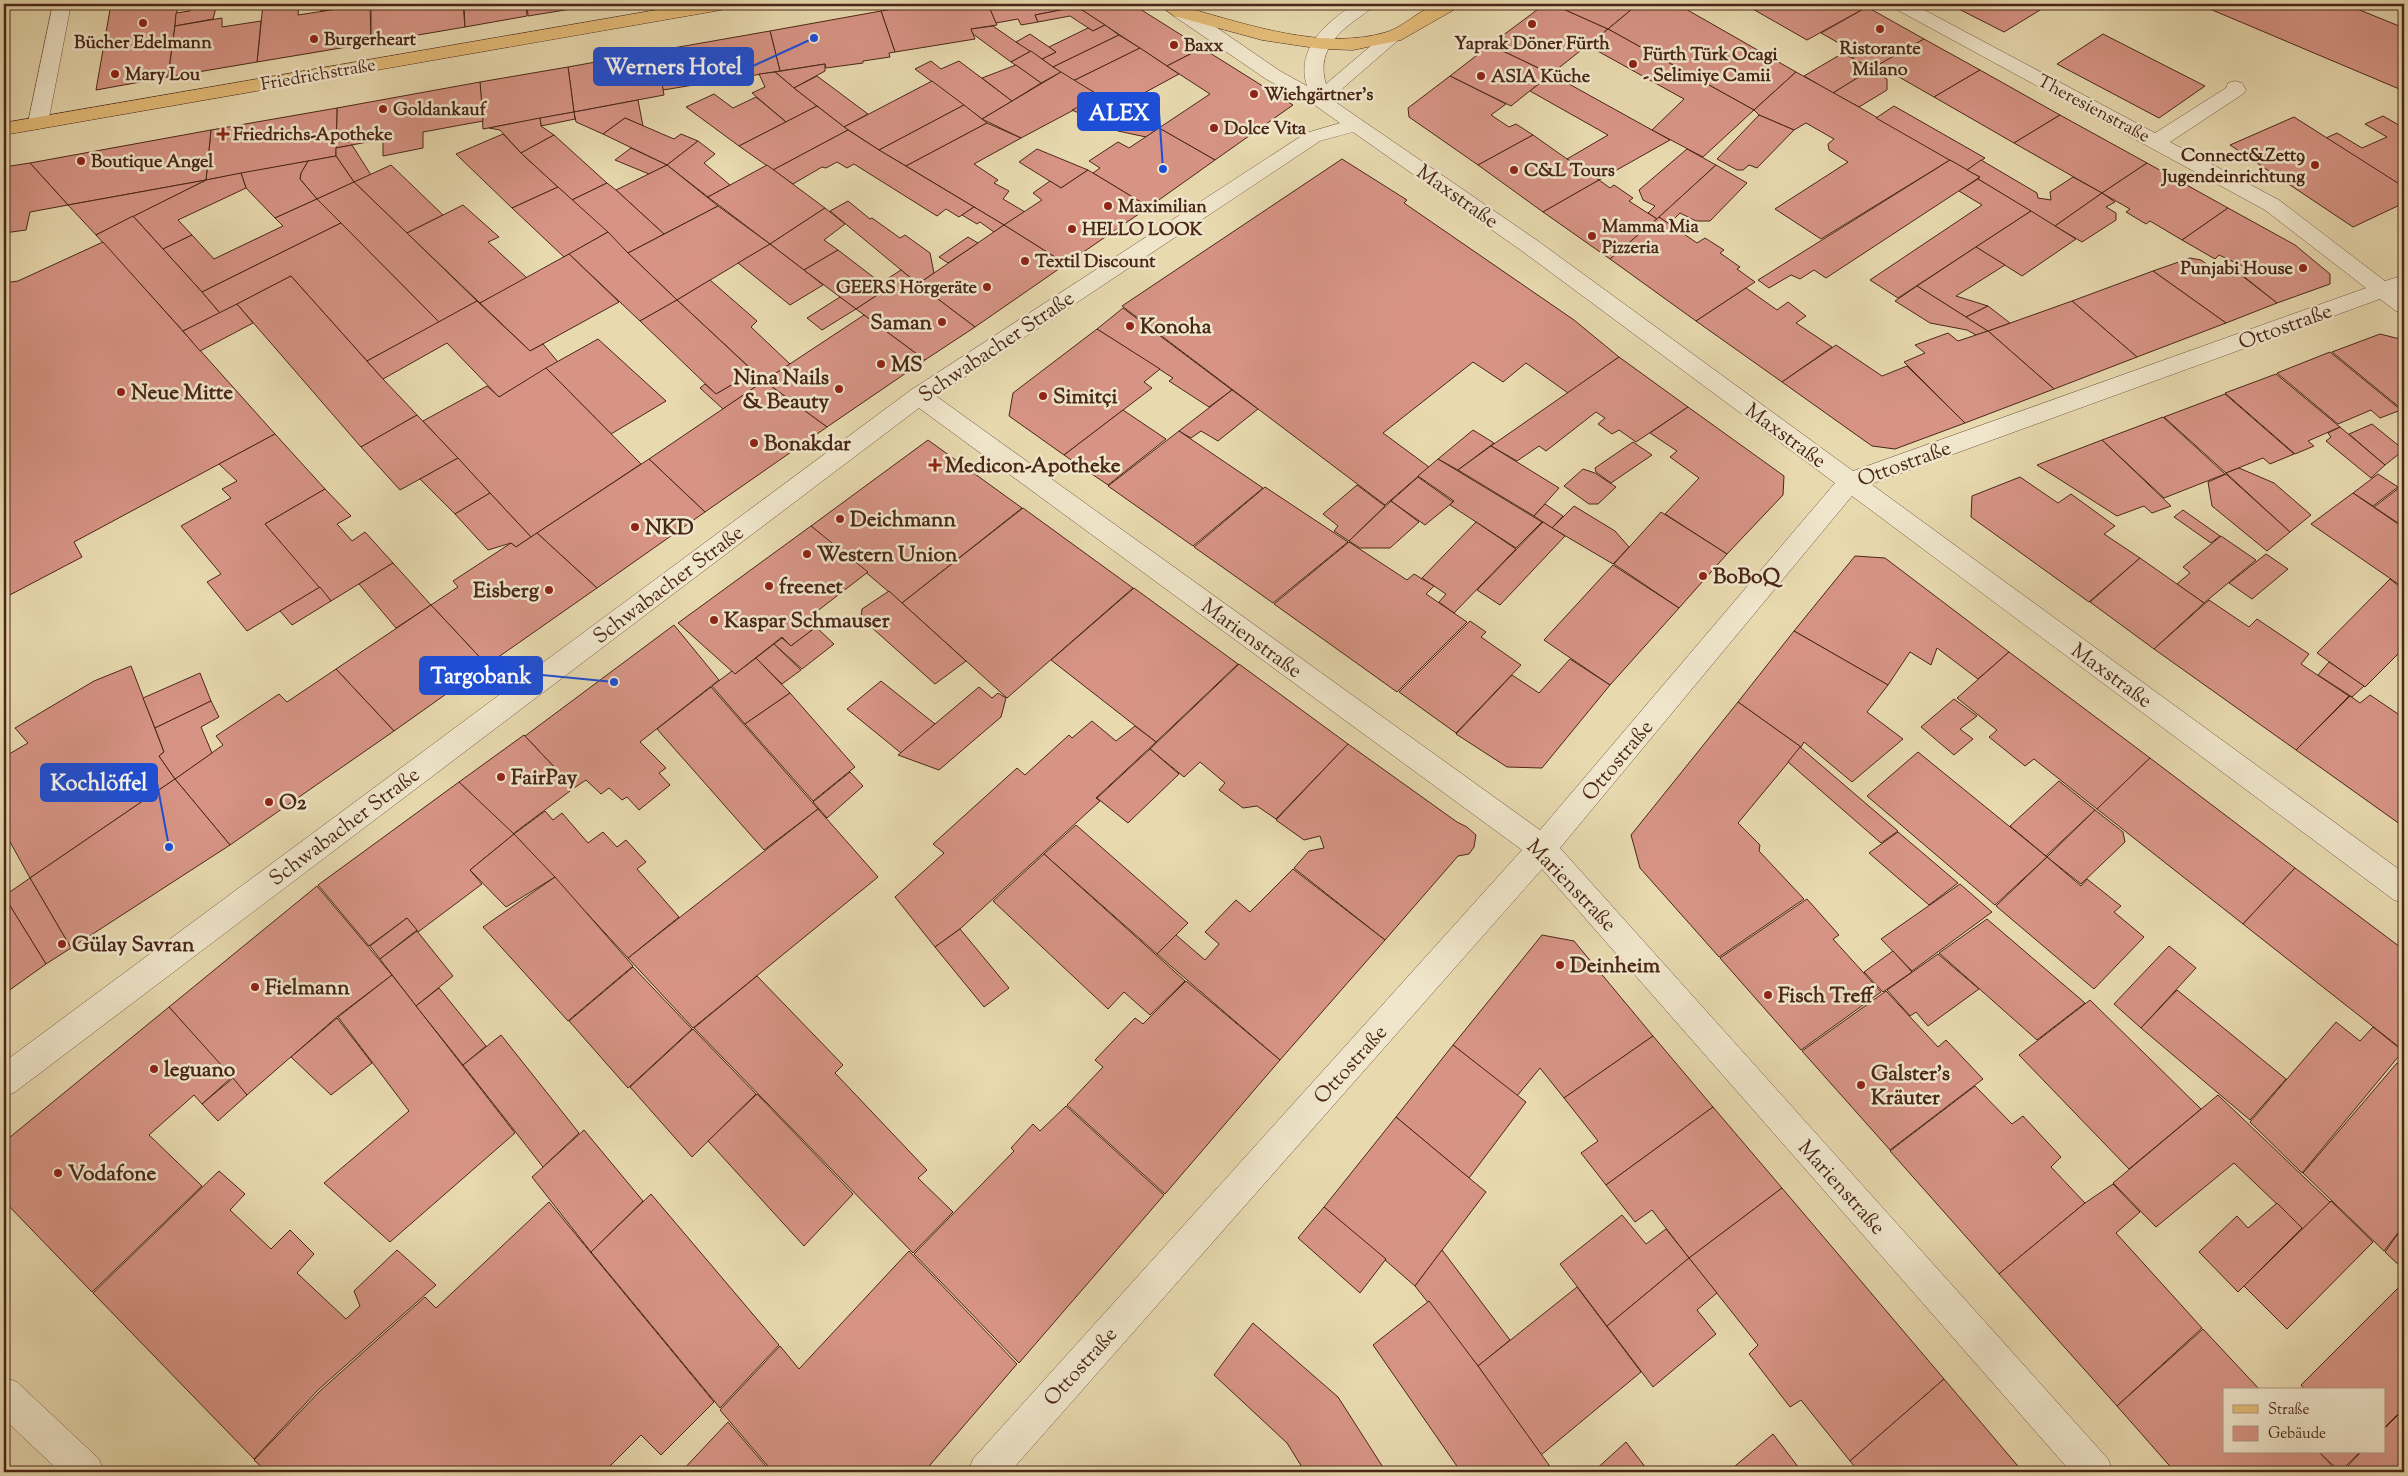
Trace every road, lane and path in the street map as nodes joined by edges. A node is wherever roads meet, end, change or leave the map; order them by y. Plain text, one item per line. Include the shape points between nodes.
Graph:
1 (62, 4) edge
2 (721, 4) edge
3 (1366, 4) edge
4 (1451, 4) edge
5 (1900, 4) edge
6 (1174, 8) edge
7 (1394, 36) junction
8 (1322, 43) junction
9 (2235, 87) dead end
10 (1323, 102) junction
11 (38, 123) junction
12 (1357, 125) junction
13 (4, 129) edge
14 (2157, 142) junction
15 (2394, 286) edge
16 (2404, 306) edge
17 (920, 396) junction
18 (1850, 482) junction
19 (1542, 848) junction
20 (2404, 890) edge
21 (4, 1081) edge
22 (4, 1395) edge
23 (86, 1472) edge
24 (986, 1472) edge
25 (2095, 1472) edge

1 - 11 street
2 - 11 main road, Friedrichstraße
3 - 8 street via 1342,19
4 - 7 main road
5 - 14 street, Theresienstraße
6 - 8 main road, Maxstraße via 1262,34
6 - 10 street, Maxstraße via 1273,75
7 - 8 main road, Maxstraße via 1353,44
7 - 10 street via 1336,84
8 - 10 street via 1313,63 1314,80
9 - 14 street via 2236,90
10 - 12 street, Maxstraße
11 - 13 main road, Friedrichstraße
12 - 17 street, Schwabacher Straße via 1313,137
12 - 18 street, Maxstraße via 1530,246
14 - 15 street, Theresienstraße via 2272,204
15 - 16 street, Theresienstraße
15 - 18 street, Ottostraße
17 - 19 street, Marienstraße
17 - 21 street, Schwabacher Straße
18 - 19 street, Ottostraße
18 - 20 street, Maxstraße
19 - 24 street, Ottostraße
19 - 25 street, Marienstraße
22 - 23 street

